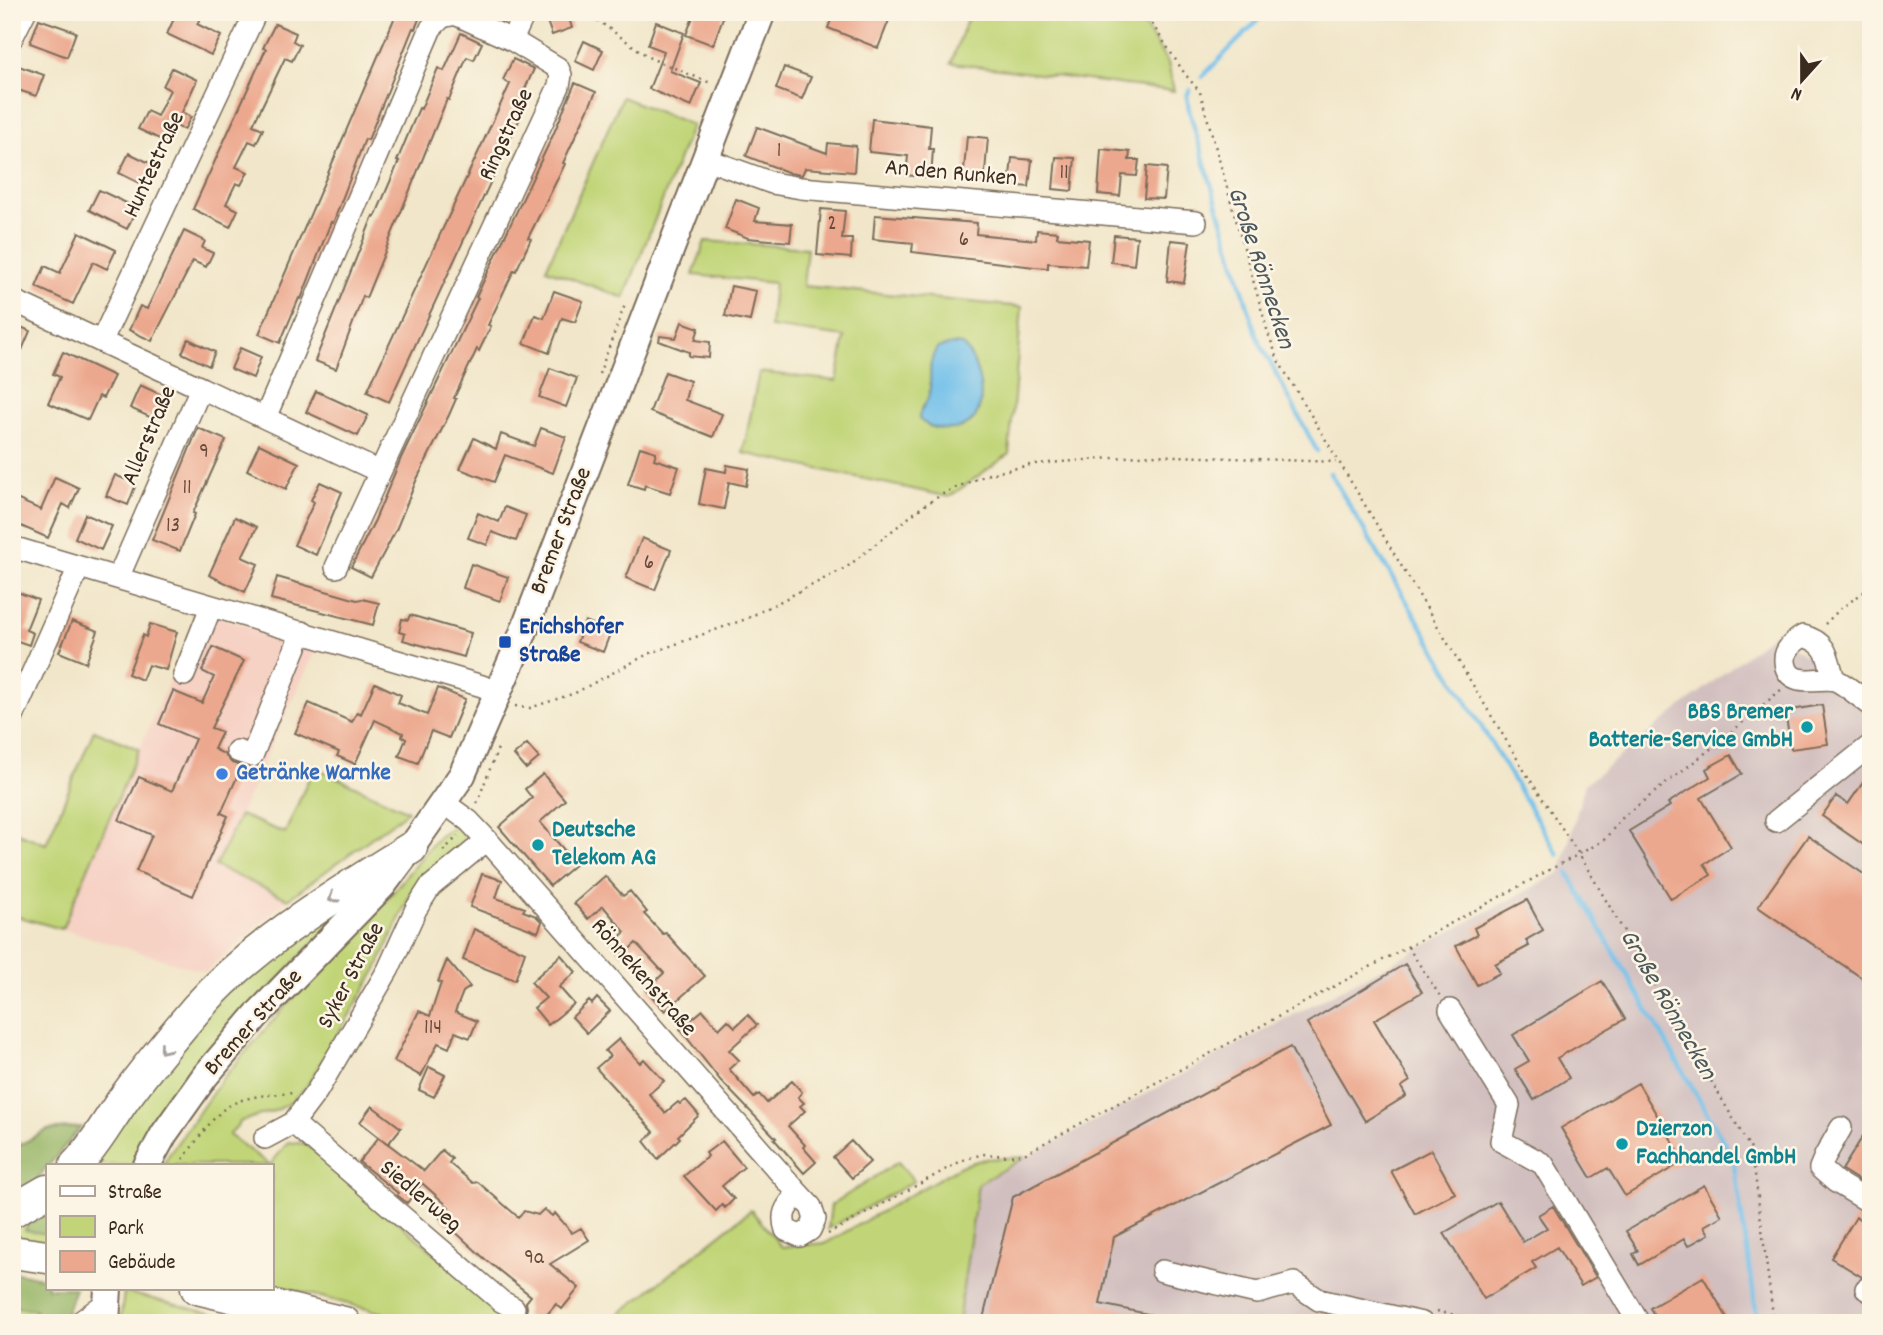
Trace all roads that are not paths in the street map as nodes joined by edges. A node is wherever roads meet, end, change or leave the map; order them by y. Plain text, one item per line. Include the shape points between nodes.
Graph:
1 (25, 12) edge
2 (256, 12) edge
3 (525, 12) edge
4 (762, 12) edge
5 (12, 37) edge
6 (512, 40) junction
7 (706, 159) junction
8 (1196, 222) dead end
9 (12, 300) edge
10 (102, 340) junction
11 (201, 388) junction
12 (265, 418) junction
13 (380, 472) junction
14 (12, 547) edge
15 (79, 567) junction
16 (336, 567) dead end
17 (118, 578) junction
18 (211, 607) junction
19 (302, 632) junction
20 (184, 675) dead end
21 (1834, 680) junction
22 (497, 697) junction
23 (1871, 705) edge
24 (12, 719) edge
25 (1871, 745) edge
26 (237, 751) dead end
27 (444, 803) junction
28 (1776, 821) dead end
29 (487, 840) junction
30 (411, 848) junction
31 (1450, 1010) road end
32 (293, 1123) junction
33 (1841, 1128) dead end
34 (265, 1138) dead end
35 (77, 1164) edge
36 (148, 1164) edge
37 (46, 1192) edge
38 (1871, 1203) edge
39 (12, 1211) edge
40 (810, 1230) road end
41 (12, 1252) edge
42 (46, 1258) edge
43 (1162, 1271) dead end
44 (205, 1290) edge
45 (107, 1302) edge
46 (514, 1308) dead end
47 (79, 1323) edge
48 (344, 1323) edge
49 (1422, 1323) edge
50 (1639, 1323) edge

1 - 5 street
2 - 10 street, Huntestraße
3 - 6 street
4 - 7 main road, Bremer Straße
6 - 12 street, Ringstraße via 455,14 442,17 431,28
6 - 13 street, Ringstraße via 558,68 559,86
7 - 8 street, An den Runken via 772,183 801,188
7 - 22 main road, Bremer Straße
9 - 10 street, Allerstraße
10 - 11 street, Allerstraße
11 - 12 street
11 - 17 street, Allerstraße
12 - 13 street
13 - 16 street, Ringstraße
14 - 15 street
15 - 17 street
15 - 24 street
17 - 18 street
18 - 19 street
18 - 20 street
19 - 22 street via 482,686
19 - 26 street via 252,756
21 - 21 street via 1824,647 1816,639 1803,636 1792,643 1784,657 1786,668 1796,678
21 - 23 street
22 - 27 main road, Bremer Straße via 462,775
25 - 28 street
27 - 29 street, Rönnekenstraße
27 - 30 main road, Bremer Straße
29 - 32 street, Syker Straße via 430,887 388,970 317,1091
29 - 40 street, Rönnekenstraße via 811,1208 815,1219
30 -> 35 highway via 269,942 236,970 198,1007
30 - 36 main road, Bremer Straße via 383,885 256,1016 205,1076
31 - 50 street via 1509,1105 1501,1141 1543,1164
32 - 34 street, Syker Straße
32 - 46 street, Siedlerweg
33 - 38 street via 1820,1168
37 - 39 highway
41 - 42 highway
43 - 49 street via 1257,1293 1294,1283 1319,1300
44 - 48 highway
45 - 47 street

